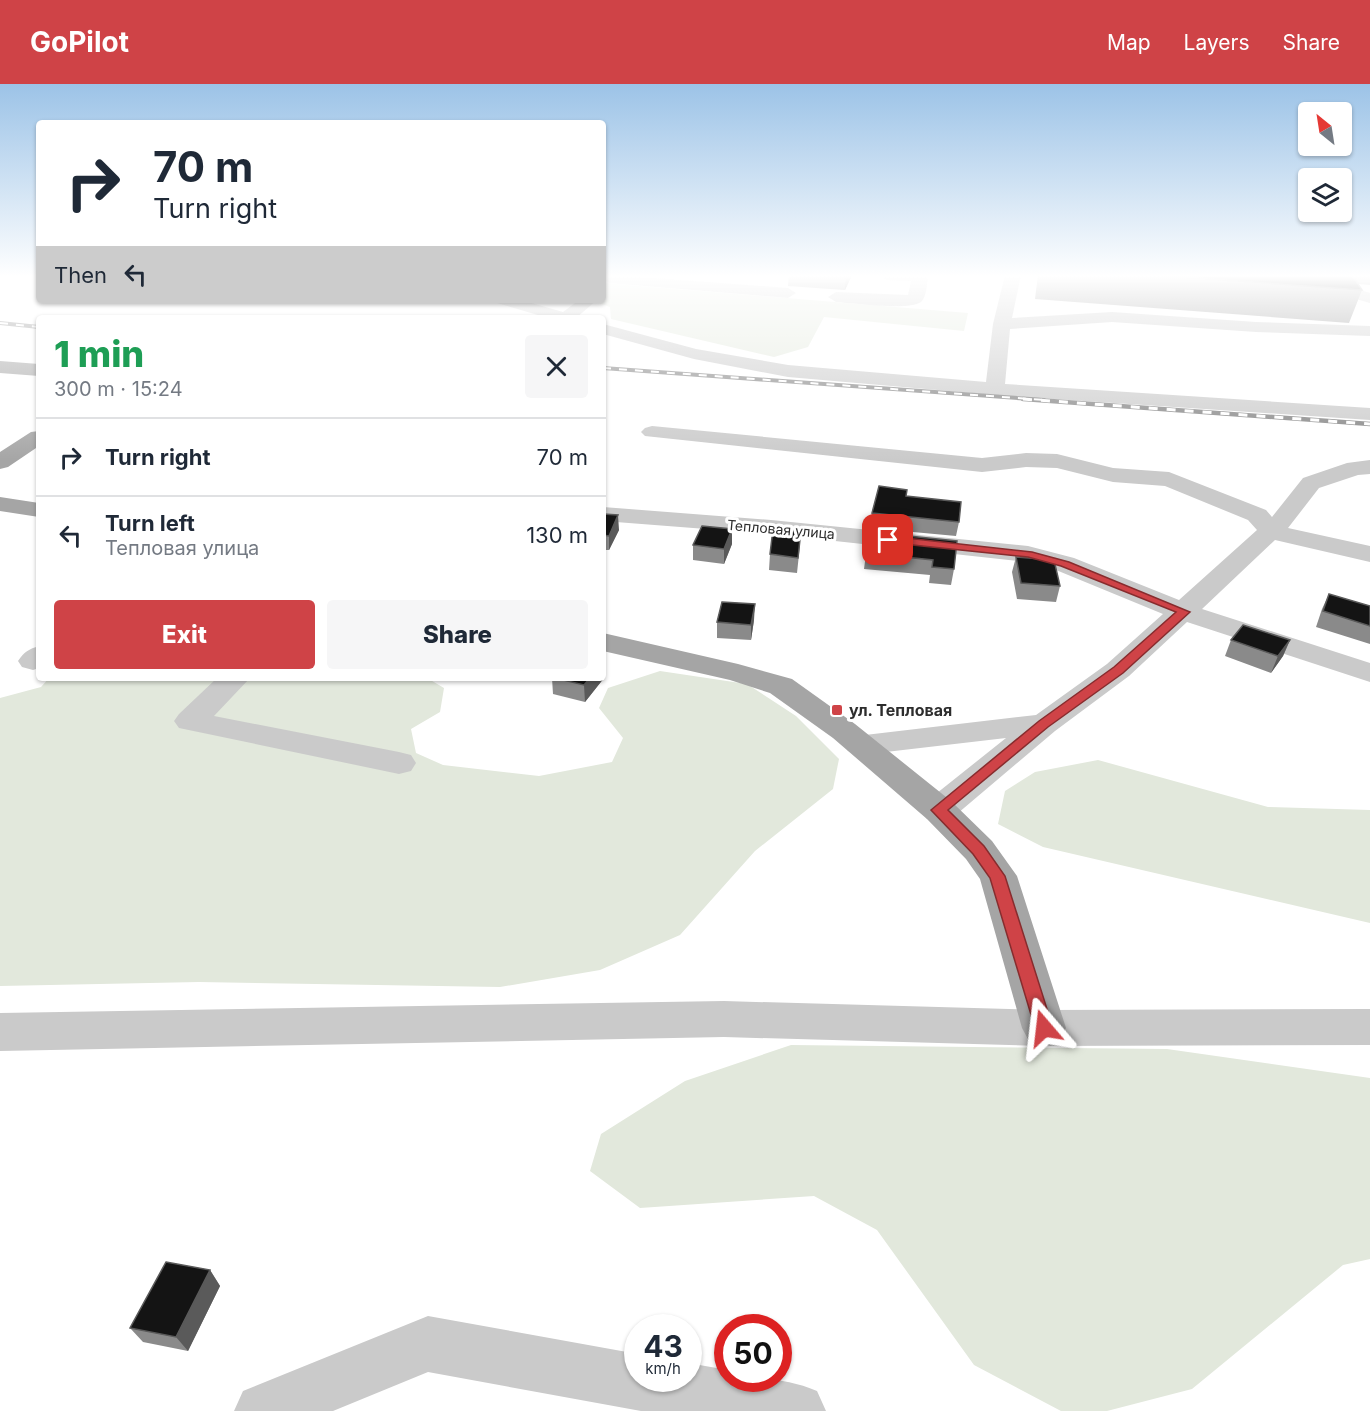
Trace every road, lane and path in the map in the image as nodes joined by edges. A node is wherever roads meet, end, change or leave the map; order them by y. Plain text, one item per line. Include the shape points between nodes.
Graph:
1 (632, 337) edge
2 (1001, 337) edge
3 (816, 355) dead end
4 (0, 367) edge
5 (974, 368) dead end
6 (778, 369) junction
7 (36, 370) edge
8 (996, 379) junction
9 (1370, 414) edge
10 (652, 432) dead end
11 (36, 439) edge
12 (0, 462) edge
13 (1370, 467) edge
14 (0, 504) edge
15 (36, 510) edge
16 (606, 514) edge
17 (1270, 532) junction
18 (1370, 554) edge
19 (1184, 612) junction
20 (606, 643) edge
21 (1370, 673) edge
22 (233, 681) edge
23 (1044, 724) junction
24 (860, 744) junction
25 (399, 763) dead end
26 (939, 810) junction
27 (1370, 1027) edge
28 (1044, 1028) junction
29 (0, 1032) edge
30 (263, 1411) edge
31 (797, 1411) edge

1 - 6 street via 694,354
2 - 8 street
3 - 6 street
4 - 7 main road
5 - 8 street
6 - 8 street
8 - 9 street
10 - 17 street via 982,465 1057,461 1113,475 1169,479 1257,515
11 - 12 main road
13 - 17 street via 1311,483 1286,518
14 - 15 main road
16 - 19 street, Тепловая улица via 1028,554 1065,564
17 - 18 street
17 - 19 street
19 - 21 street, Тепловая улица
19 - 23 street via 1118,670
20 - 24 main road via 781,686
22 - 25 street via 190,721
23 - 24 street
23 - 26 street
24 - 26 main road
26 - 28 main road via 979,850 998,876
27 - 28 street
28 - 29 street via 724,1018
30 - 31 street via 428,1344

